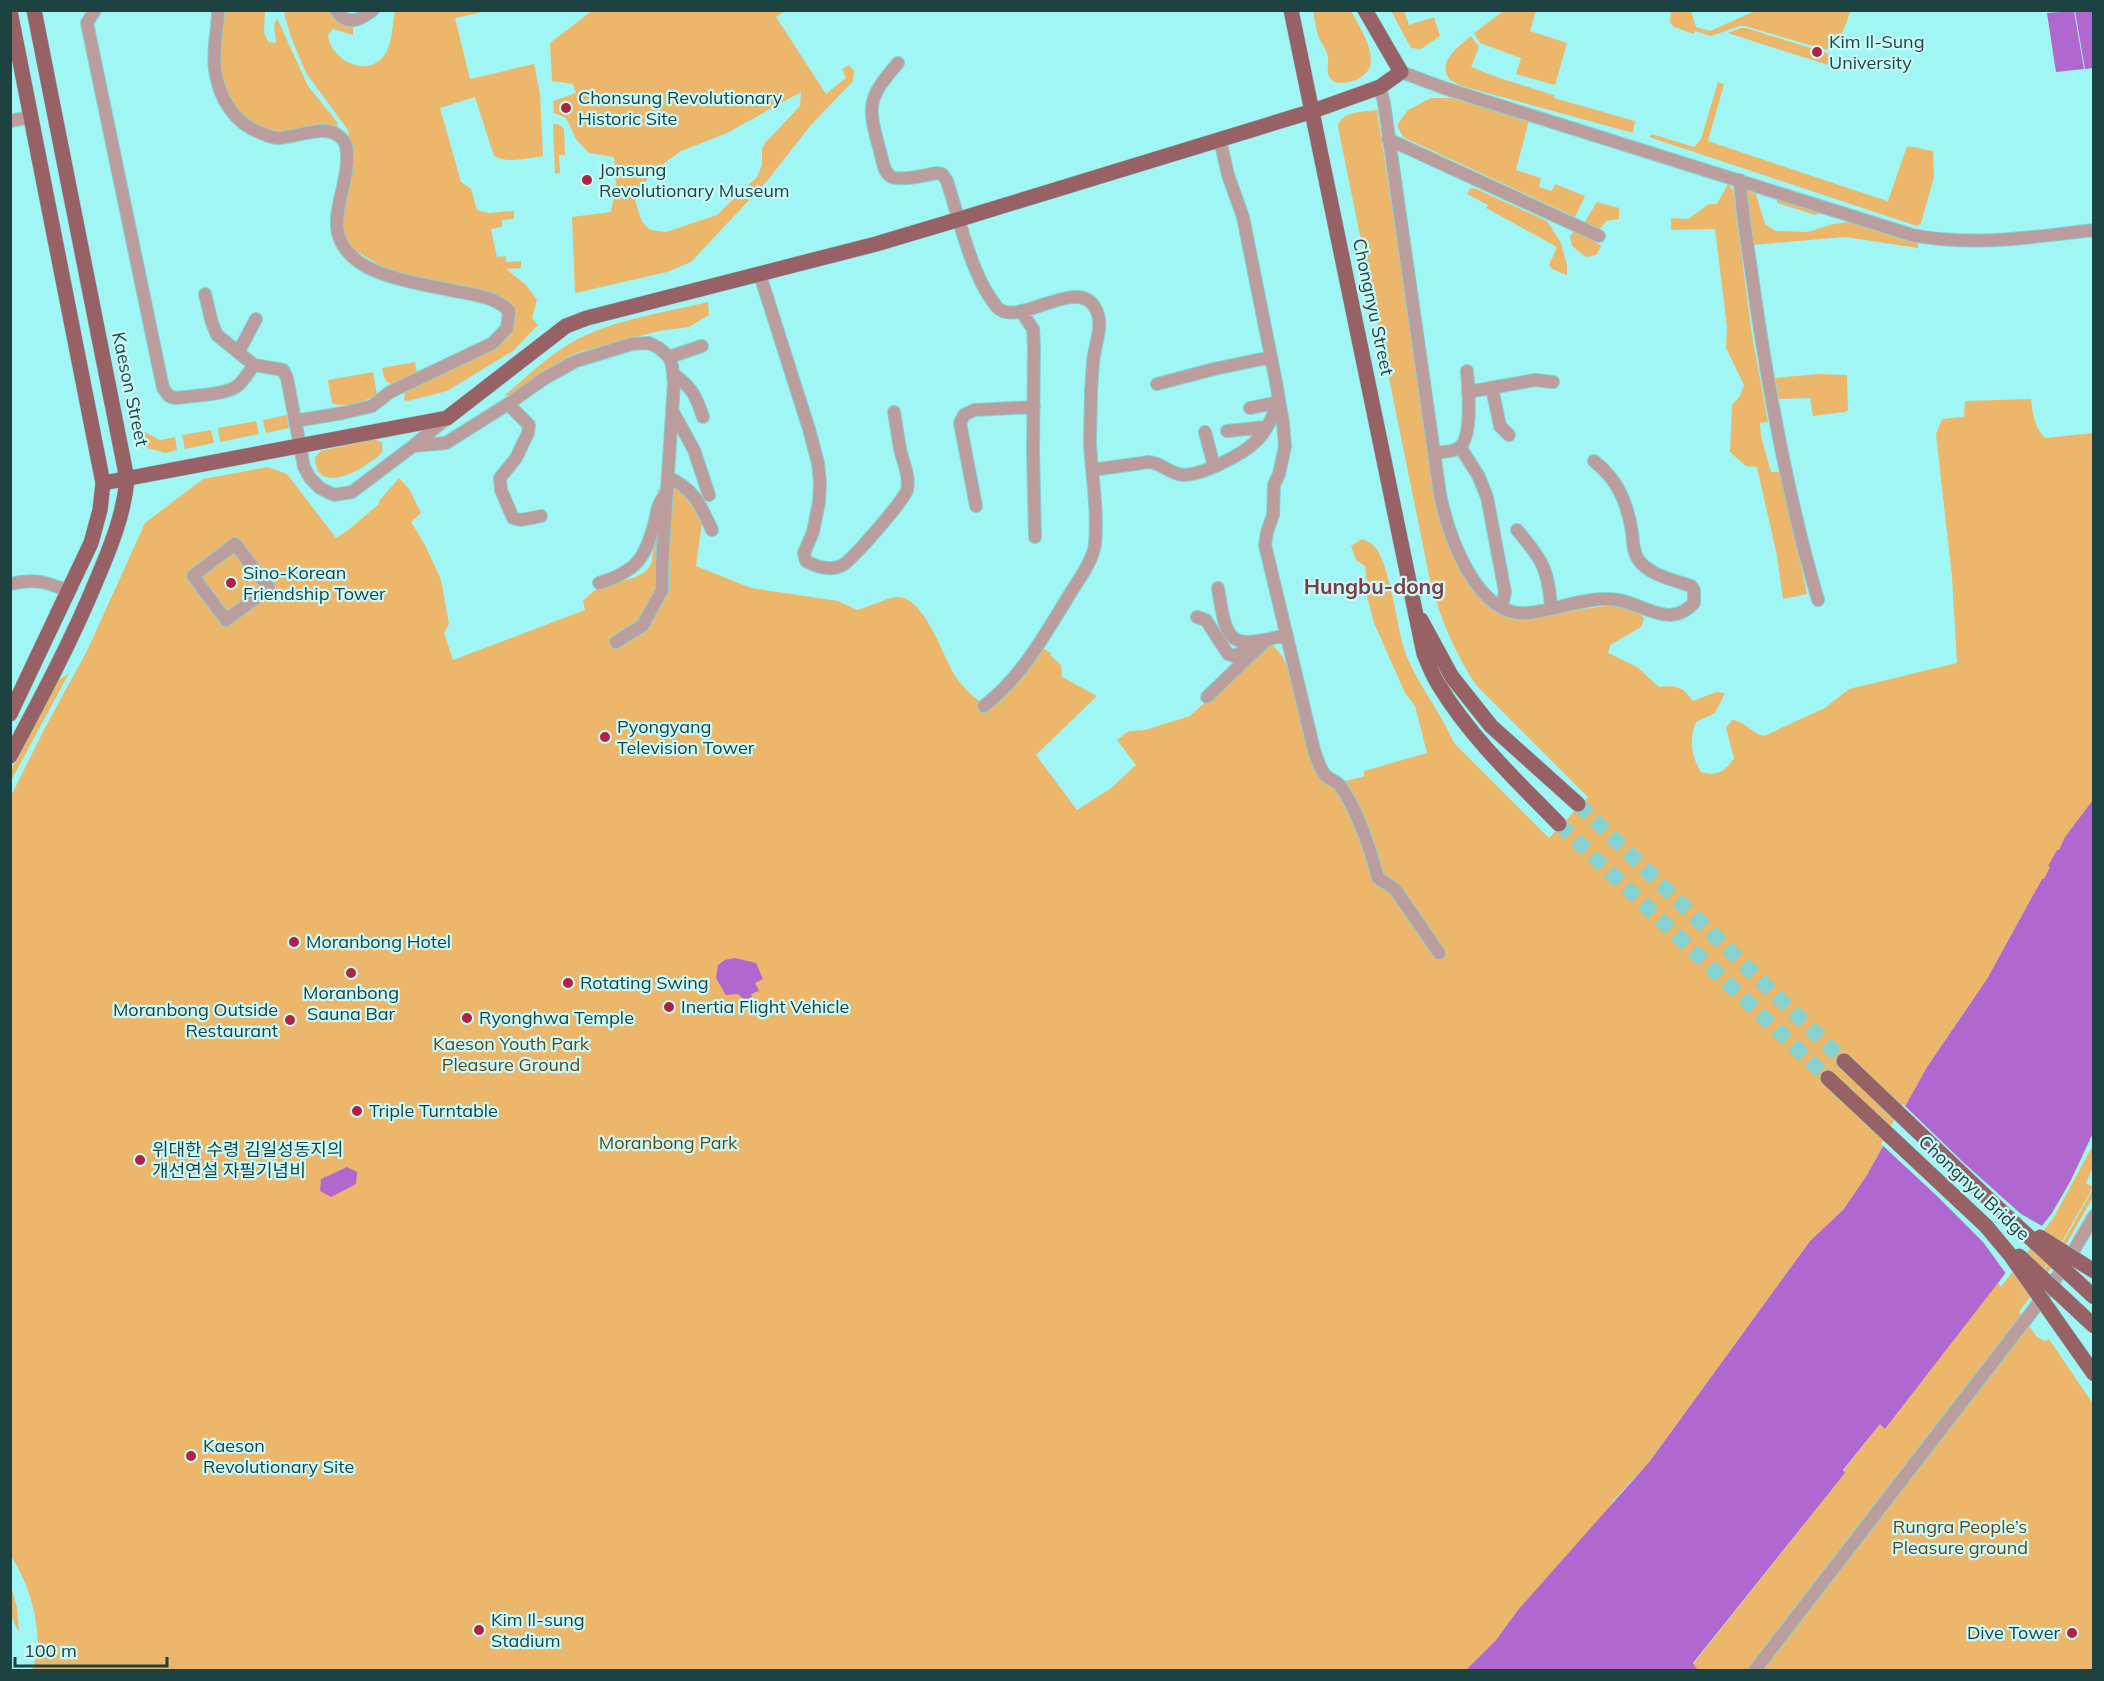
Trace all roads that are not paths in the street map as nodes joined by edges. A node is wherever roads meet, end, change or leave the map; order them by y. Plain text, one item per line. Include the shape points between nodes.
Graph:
1 (34, 10) edge
2 (95, 10) edge
3 (218, 10) edge
4 (336, 10) edge
5 (373, 10) edge
6 (1291, 10) edge
7 (1365, 10) edge
8 (10, 11) edge
9 (898, 63) dead end
10 (1401, 72) junction
11 (1380, 87) junction
12 (1313, 111) junction
13 (32, 117) junction
14 (10, 121) edge
15 (1388, 139) junction
16 (1220, 140) junction
17 (1740, 180) junction
18 (960, 219) junction
19 (2094, 230) edge
20 (1599, 236) dead end
21 (760, 275) junction
22 (205, 294) dead end
23 (1021, 311) junction
24 (256, 319) dead end
25 (702, 346) dead end
26 (238, 351) junction
27 (669, 357) junction
28 (1271, 357) junction
29 (254, 365) junction
30 (1467, 371) dead end
31 (673, 374) junction
32 (1553, 382) dead end
33 (1157, 384) dead end
34 (1492, 388) junction
35 (1468, 392) junction
36 (1280, 402) junction
37 (508, 404) junction
38 (1034, 407) junction
39 (1250, 408) dead end
40 (672, 410) junction
41 (894, 412) dead end
42 (703, 417) dead end
43 (447, 418) junction
44 (295, 421) junction
45 (1266, 428) junction
46 (1227, 431) dead end
47 (1205, 432) dead end
48 (1509, 435) dead end
49 (300, 445) junction
50 (413, 446) junction
51 (1460, 447) junction
52 (1434, 453) junction
53 (1594, 460) dead end
54 (1214, 466) junction
55 (1092, 470) junction
56 (668, 477) junction
57 (127, 479) junction
58 (103, 483) junction
59 (667, 492) junction
60 (709, 495) dead end
61 (976, 506) dead end
62 (541, 516) dead end
63 (712, 530) dead end
64 (1517, 530) dead end
65 (1035, 537) dead end
66 (235, 544) joint
67 (10, 584) edge
68 (599, 584) dead end
69 (1218, 588) dead end
70 (69, 591) junction
71 (1818, 600) dead end
72 (1502, 606) junction
73 (1551, 609) junction
74 (1417, 612) junction
75 (1197, 617) dead end
76 (1287, 635) junction
77 (1267, 639) junction
78 (616, 642) dead end
79 (1252, 643) junction
80 (1207, 697) dead end
81 (984, 706) dead end
82 (10, 714) edge
83 (10, 756) edge
84 (1578, 804) tunnel mouth
85 (1559, 824) tunnel mouth
86 (1439, 953) dead end
87 (1844, 1061) tunnel mouth
88 (1828, 1078) tunnel mouth
89 (2000, 1210) junction
90 (2094, 1216) edge
91 (1986, 1226) junction
92 (2094, 1271) edge
93 (2094, 1297) edge
94 (2094, 1326) edge
95 (2094, 1374) edge
96 (1755, 1671) edge

1 - 57 main road, Kaeson Street
2 - 29 street via 87,23 163,388 175,398 221,392 235,388
3 - 44 street via 215,71 224,100 235,117 274,138 321,131 335,133 343,140 348,150 336,223 344,248 376,272 478,295 503,304 509,311 507,328 493,342 390,393 372,406
4 - 5 street via 348,21 356,21
6 - 12 main road, Chongnyu Street
7 - 10 main road
8 - 13 main road
9 - 18 street via 872,99 872,122 885,170 898,179 942,174
10 - 11 main road
10 - 17 street
11 - 12 main road
11 - 15 street
12 - 16 main road
12 - 74 main road, Chongnyu Street
13 - 14 street
13 - 58 main road
15 - 20 street
15 - 52 street
16 - 18 main road
16 - 28 street via 1243,217
17 - 19 street via 1937,240 2006,240
17 - 71 street via 1774,419
18 - 21 main road
18 - 23 street via 976,273 997,308 1004,312
21 - 41 street via 818,463 819,502 804,553 806,561 814,566 842,566 904,499 908,481
21 - 43 main road via 601,314 566,327
22 - 26 street via 214,330
23 - 38 street via 1033,329
23 - 55 street via 1079,297 1093,303 1098,312 1090,418
24 - 26 street
25 - 27 street
26 - 29 street
27 - 31 street
27 - 37 street via 649,343 610,350 576,361
28 - 33 street
28 - 36 street
29 - 44 street via 283,370
30 - 35 street
31 - 40 street
31 - 42 street via 695,393
32 - 34 street via 1535,380
34 - 35 street
34 - 48 street via 1500,426
35 - 51 street via 1468,430
36 - 39 street
36 - 45 street
36 - 76 street via 1285,446 1274,485 1266,545
37 - 50 street via 446,443
37 - 62 street via 529,425 516,458 500,478 501,490 513,518
38 - 61 street via 974,410 964,415 960,423
38 - 65 street
40 - 56 street
40 - 60 street via 694,450
43 - 49 main road
43 - 50 street
44 - 49 street
45 - 46 street
45 - 54 street via 1256,442
47 - 54 street
49 - 50 street via 310,478 334,495 351,492
49 - 57 main road
51 - 52 street
51 - 72 street via 1487,497 1505,592
52 - 72 street via 1444,518 1456,549 1479,588
53 - 73 street via 1617,485 1628,514 1637,559 1655,573 1691,586 1694,603 1674,615 1617,600
54 - 55 street via 1181,475 1149,462
55 - 81 street via 1096,513 1093,554 1037,648
56 - 59 street
56 - 63 street via 696,497
57 - 58 main road
57 - 83 main road, Kaeson Street via 121,517 96,583 62,659
58 - 70 main road via 91,543
59 - 68 street via 659,502 645,553 634,566
59 - 78 street via 663,590 643,625
64 - 73 street via 1545,567
66 - 66 street via 193,576 226,620 269,588
67 - 70 street via 44,581
69 - 79 street via 1227,631 1239,642
70 - 82 main road
72 - 73 street via 1526,613
74 - 84 main road, Chongnyu Street via 1468,700 1491,726
74 - 85 main road, Chongnyu Street via 1424,654 1438,685 1478,739
75 - 79 street via 1206,620 1228,654 1234,656
76 - 77 street
76 - 86 street via 1322,770 1338,782 1354,810 1378,878 1395,889
77 - 79 street
77 - 80 street
87 - 89 main road, Chongnyu Bridge
88 - 91 main road, Chongnyu Bridge
89 - 92 main road, bridge
89 - 93 main road, Chongnyu Bridge, bridge
90 - 96 street via 2034,1309
91 - 94 main road, Chongnyu Bridge, bridge
91 - 95 main road, bridge

